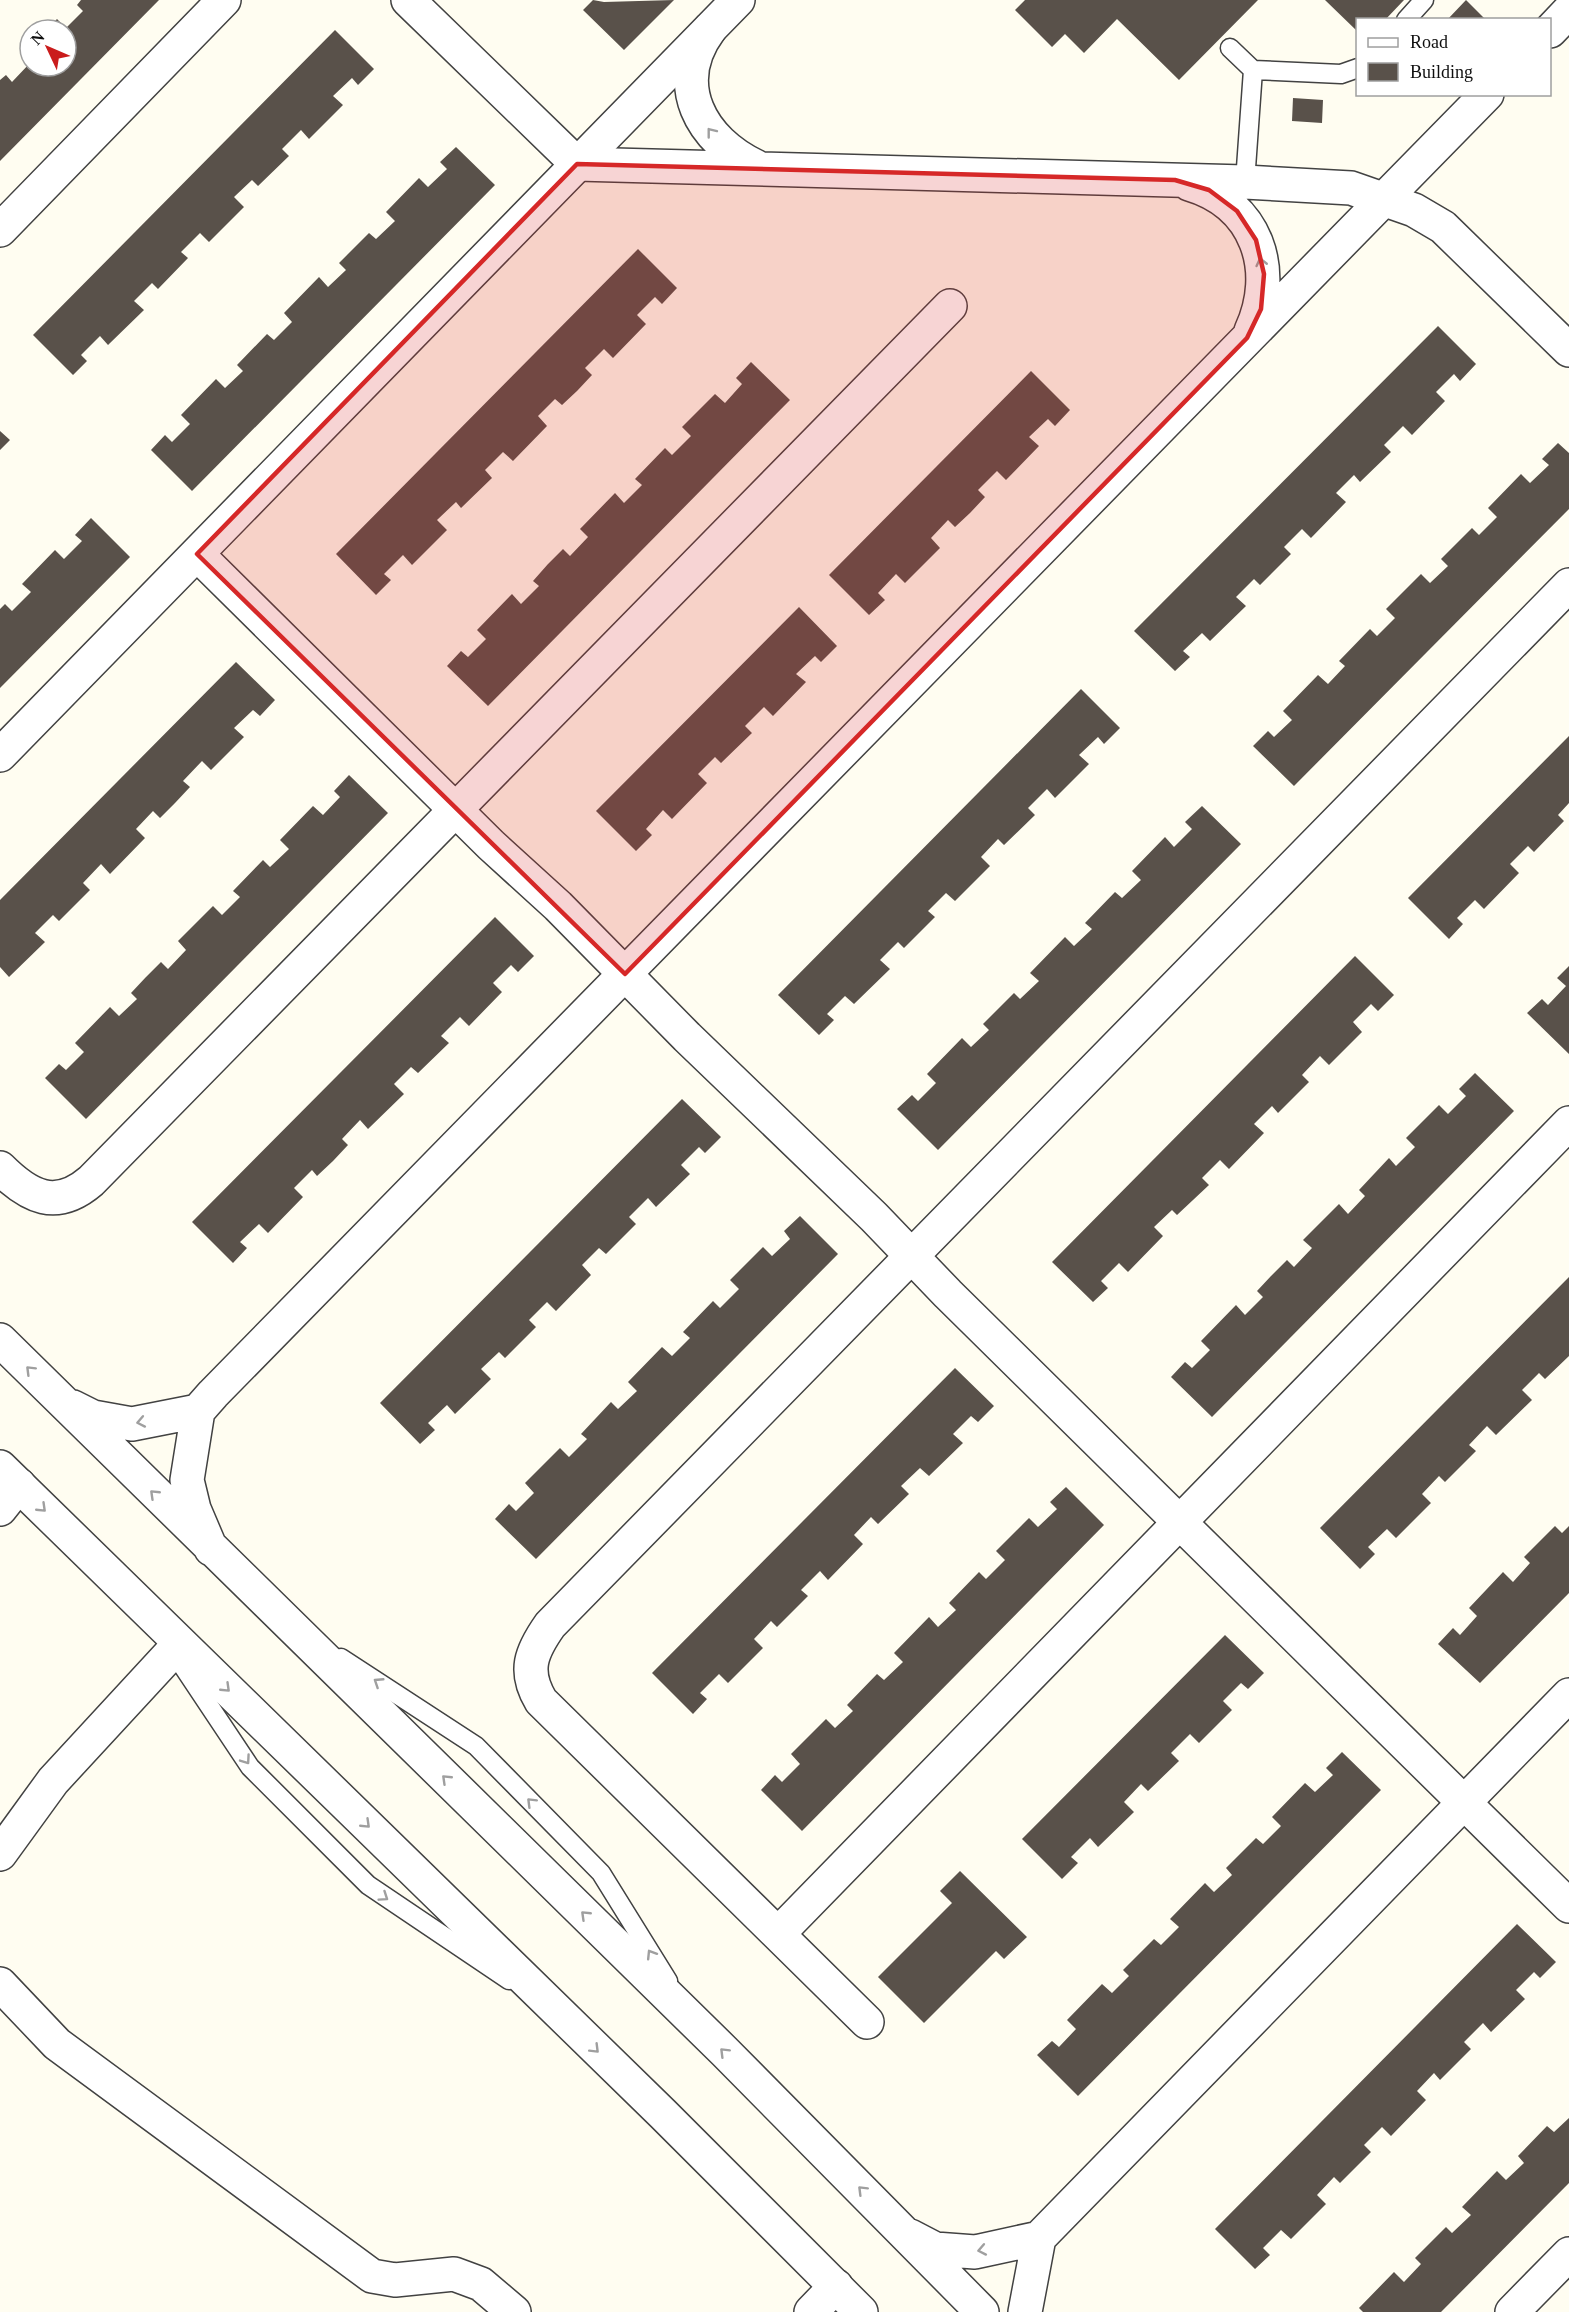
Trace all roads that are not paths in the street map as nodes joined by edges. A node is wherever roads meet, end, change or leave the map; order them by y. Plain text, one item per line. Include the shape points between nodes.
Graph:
1 (224, 0) edge
2 (408, 0) edge
3 (738, 0) edge
4 (1424, 0) edge
5 (1564, 0) edge
6 (1569, 5) edge
7 (1569, 11) edge
8 (1408, 18) edge
9 (710, 29) junction
10 (1551, 30) edge
11 (1230, 48) dead end
12 (1356, 69) edge
13 (1253, 70) junction
14 (1485, 96) edge
15 (577, 164) junction
16 (757, 167) junction
17 (1174, 180) junction
18 (1245, 182) junction
19 (1386, 198) junction
20 (0, 230) edge
21 (950, 306) dead end
22 (1247, 338) junction
23 (1569, 350) edge
24 (197, 554) junction
25 (1569, 585) edge
26 (0, 755) edge
27 (457, 811) junction
28 (625, 974) junction
29 (1569, 1123) edge
30 (0, 1168) edge
31 (912, 1256) junction
32 (0, 1340) edge
33 (60, 1400) junction
34 (198, 1411) junction
35 (6, 1487) edge
36 (1179, 1521) junction
37 (211, 1549) junction
38 (143, 1607) junction
39 (282, 1619) junction
40 (173, 1651) junction
41 (1569, 1695) edge
42 (1464, 1804) junction
43 (0, 1854) edge
44 (1569, 1906) edge
45 (778, 1934) junction
46 (0, 1984) edge
47 (562, 2016) junction
48 (693, 2021) junction
49 (867, 2022) dead end
50 (903, 2232) junction
51 (1039, 2238) junction
52 (1569, 2254) edge
53 (836, 2286) junction
54 (514, 2312) edge
55 (812, 2312) edge
56 (861, 2312) edge
57 (982, 2312) edge
58 (1025, 2312) edge
59 (1512, 2312) edge

1 - 20 street
2 - 15 street
3 - 9 street
4 - 8 lane
5 - 6 lane
7 - 10 street
9 - 15 street
16 -> 9 street via 735,157 718,141 695,104 691,66 697,46
11 - 13 lane
12 - 13 lane via 1341,74
13 - 18 lane
14 - 19 street
15 - 16 street
15 - 24 street
16 - 17 street
17 - 18 street
22 -> 17 street via 1261,309 1264,274 1256,240 1237,211 1209,190
18 - 19 street via 1351,188
19 - 22 street
19 - 23 street via 1443,227
21 - 27 street
22 - 28 street
24 - 26 street
24 - 27 street
25 - 31 street
27 - 28 street
27 - 30 street via 81,1190 62,1198 40,1197
28 - 31 street
28 - 34 street
29 - 36 street
31 - 36 street
31 - 45 street via 550,1625 538,1642 532,1661 530,1681 541,1701
33 -> 32 street
34 -> 33 street via 132,1424 93,1417
37 -> 33 street
34 - 37 street via 188,1480 194,1509
35 -> 38 street
36 - 42 street
36 - 45 street
37 - 39 street
38 - 40 lane
38 -> 47 street
48 -> 39 street
48 -> 39 lane via 601,1873 476,1746
40 - 43 street via 53,1780
40 -> 47 lane via 250,1767 368,1886
41 - 42 street
42 - 44 street
42 - 51 street
45 - 49 street
46 - 54 street via 57,2044 372,2276 395,2280 454,2274 481,2284
47 -> 53 street
50 -> 48 street
51 -> 50 street via 975,2252 935,2248
50 - 57 street
51 - 58 street
52 - 59 street
53 - 55 street
53 - 56 street

